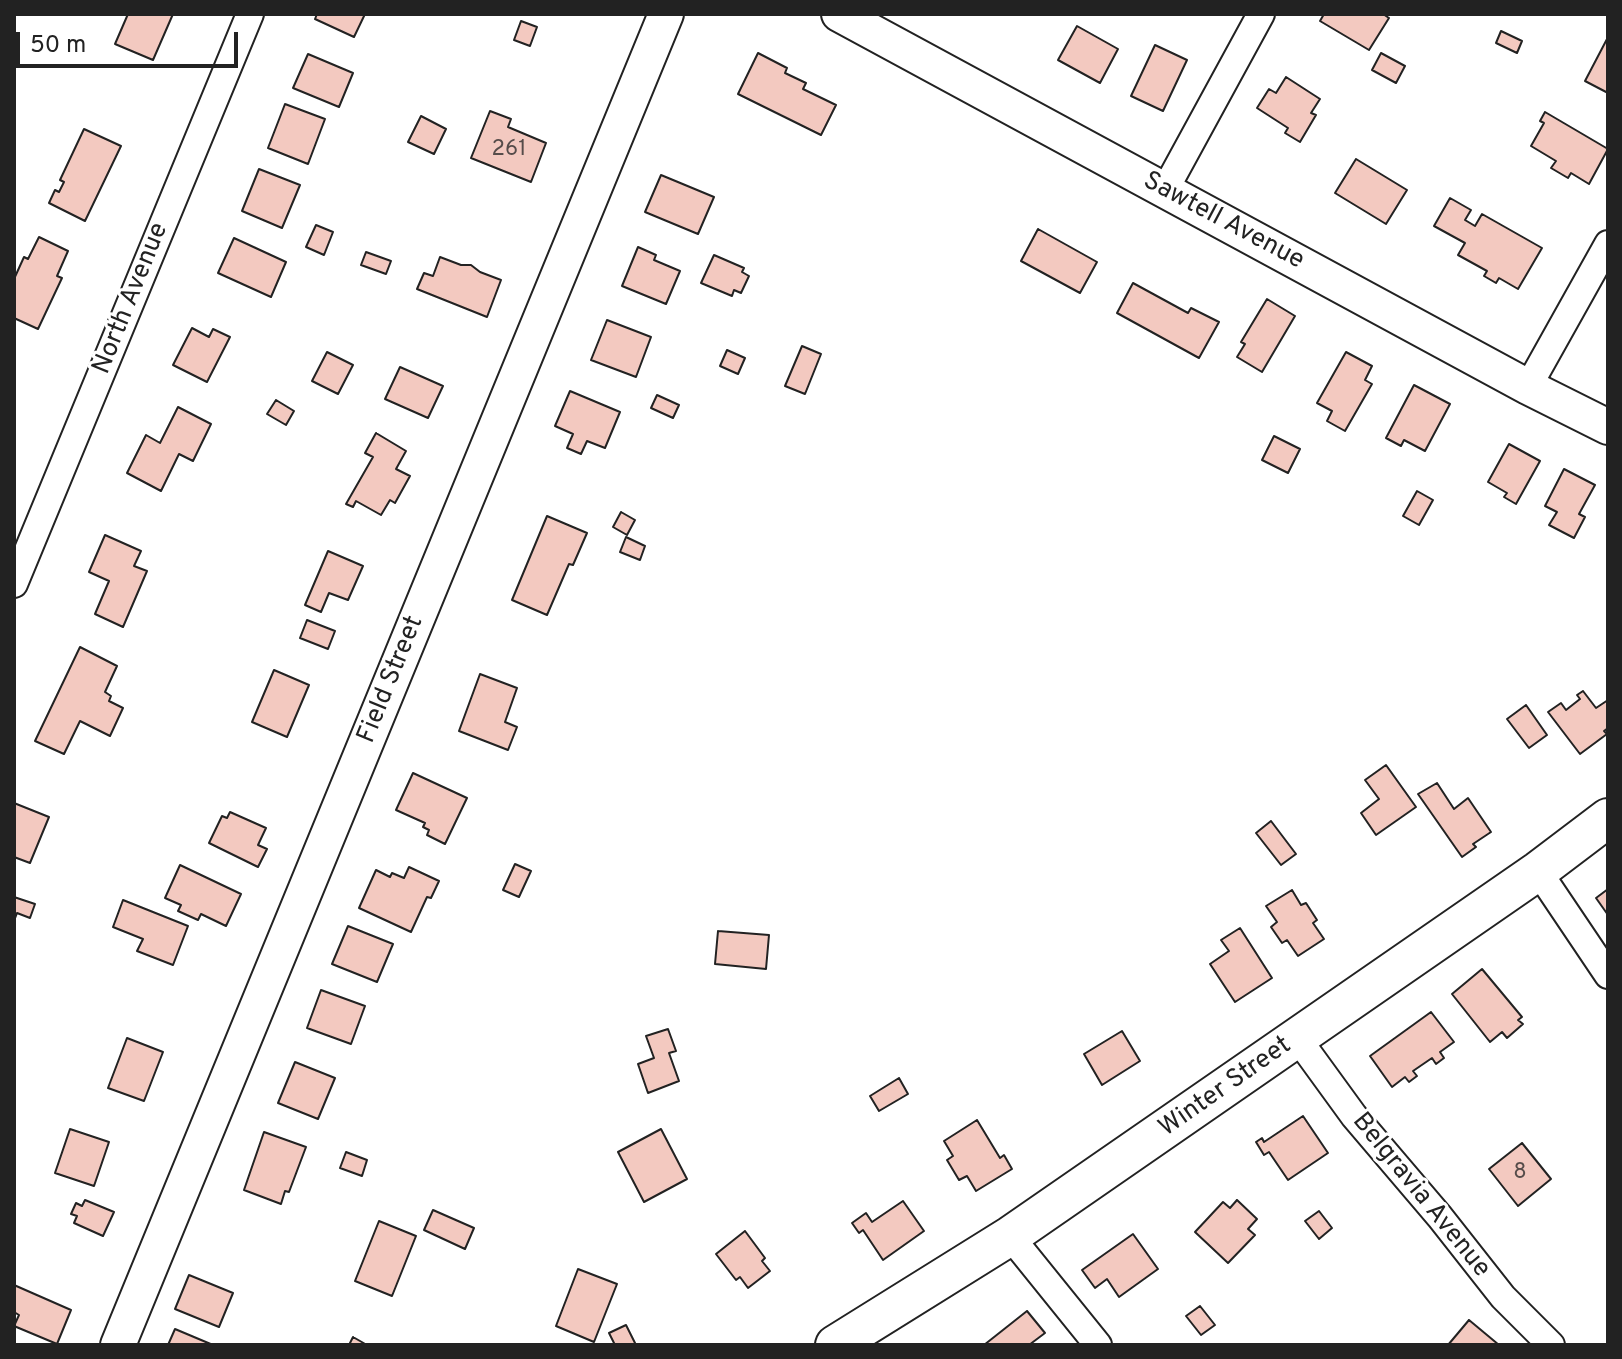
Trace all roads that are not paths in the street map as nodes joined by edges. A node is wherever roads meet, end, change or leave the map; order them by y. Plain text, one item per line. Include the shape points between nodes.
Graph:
1 (250, 14) edge
2 (666, 14) edge
3 (839, 14) edge
4 (1261, 14) edge
5 (1165, 190) junction
6 (1608, 244) edge
7 (1528, 387) junction
8 (1608, 427) edge
9 (14, 584) edge
10 (1608, 818) edge
11 (1538, 871) junction
12 (1608, 975) edge
13 (1298, 1039) junction
14 (1010, 1236) junction
15 (118, 1345) edge
16 (835, 1345) edge
17 (1098, 1345) edge
18 (1551, 1345) edge

1 - 9 street, North Avenue
2 - 15 street, Field Street
3 - 5 street, Sawtell Avenue
4 - 5 street
5 - 7 street, Sawtell Avenue
6 - 7 street
7 - 8 street, Sawtell Avenue
10 - 11 main road, Winter Street
11 - 12 street
11 - 13 main road, Winter Street
13 - 14 main road, Winter Street
13 - 18 street, Belgravia Avenue via 1354,1116 1503,1297
14 - 16 main road, Winter Street
14 - 17 street

